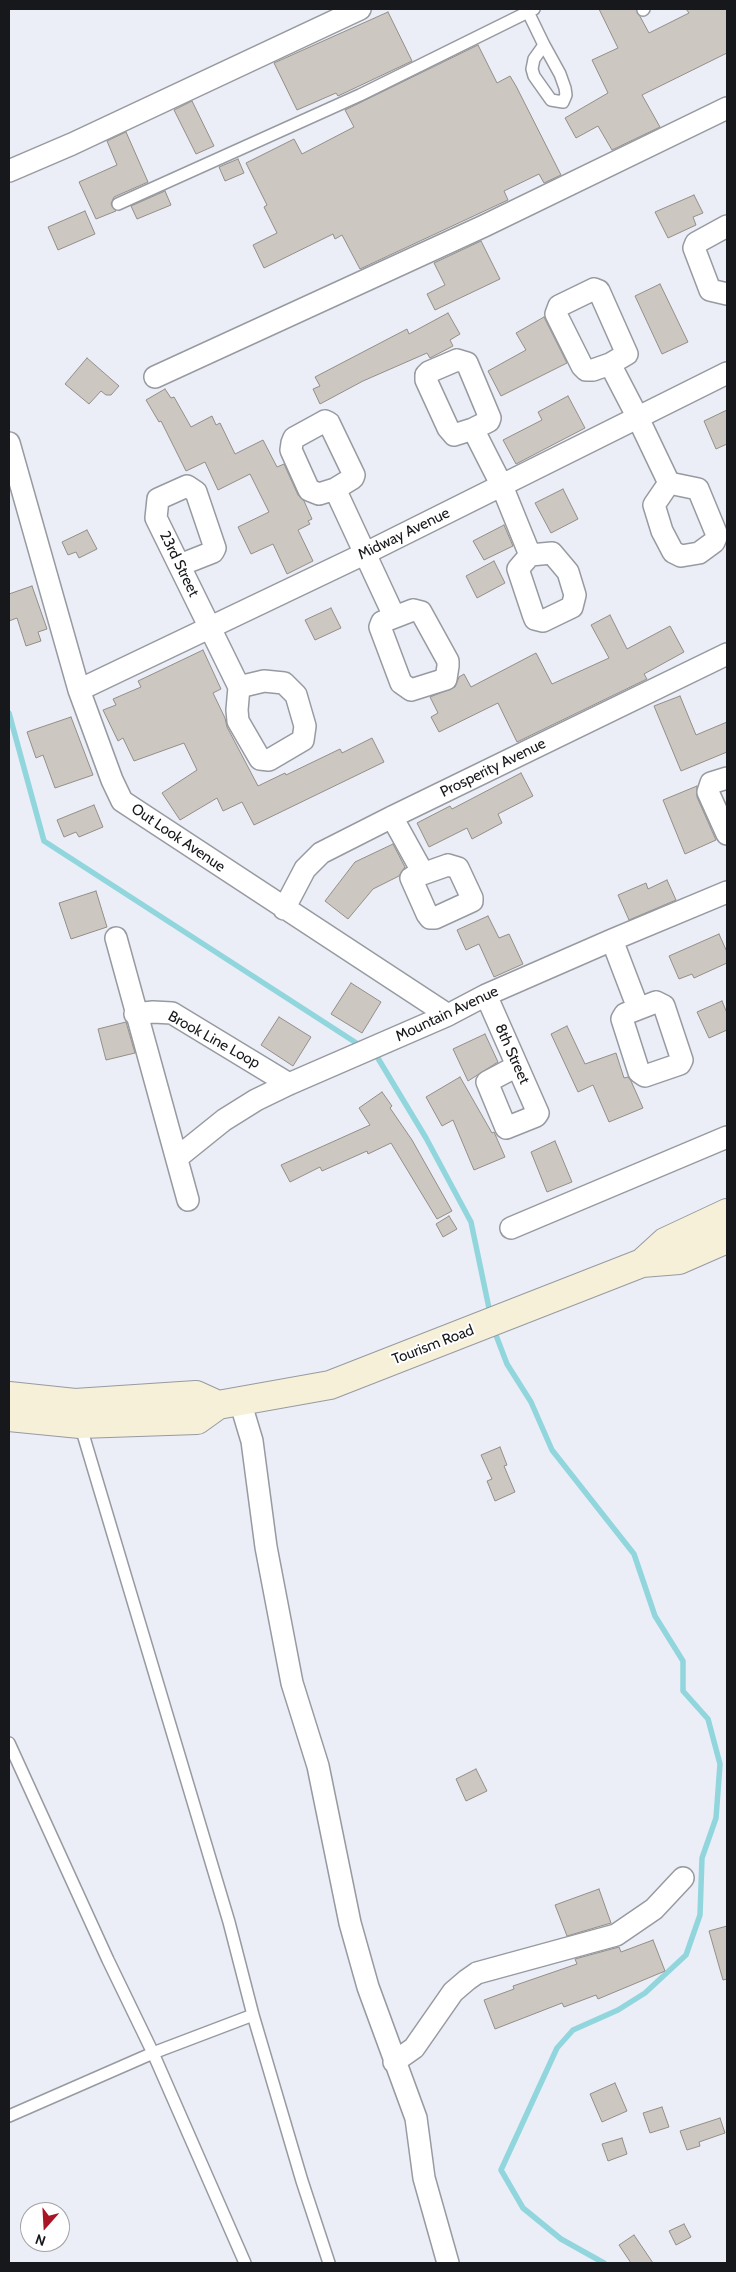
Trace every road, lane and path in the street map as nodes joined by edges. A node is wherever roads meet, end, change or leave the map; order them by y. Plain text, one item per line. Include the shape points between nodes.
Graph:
1 (360, 9) edge
2 (531, 10) edge
3 (544, 45) dead end
4 (727, 108) edge
5 (9, 171) edge
6 (118, 204) dead end
7 (727, 226) edge
8 (727, 294) edge
9 (610, 364) dead end
10 (727, 373) edge
11 (155, 377) dead end
12 (638, 416) junction
13 (473, 429) dead end
14 (9, 443) edge
15 (669, 482) dead end
16 (502, 486) junction
17 (335, 489) dead end
18 (366, 553) junction
19 (530, 555) dead end
20 (180, 566) junction
21 (394, 616) dead end
22 (210, 628) junction
23 (727, 654) edge
24 (239, 687) junction
25 (79, 690) junction
26 (727, 778) edge
27 (392, 817) junction
28 (726, 828) edge
29 (423, 873) dead end
30 (727, 892) edge
31 (284, 909) junction
32 (116, 938) dead end
33 (612, 940) junction
34 (486, 995) junction
35 (638, 1008) dead end
36 (135, 1014) junction
37 (448, 1015) junction
38 (517, 1066) junction
39 (289, 1084) junction
40 (727, 1137) edge
41 (178, 1157) junction
42 (188, 1200) dead end
43 (727, 1214) edge
44 (512, 1228) dead end
45 (727, 1239) edge
46 (642, 1263) junction
47 (9, 1396) edge
48 (229, 1403) junction
49 (78, 1414) junction
50 (9, 1417) edge
51 (9, 1743) edge
52 (684, 1878) dead end
53 (253, 2015) junction
54 (153, 2053) junction
55 (394, 2062) junction
56 (9, 2116) edge
57 (245, 2263) edge
58 (329, 2263) edge
59 (448, 2263) edge

1 - 5 street
2 - 3 lane
2 - 6 lane via 360,95
4 - 11 street via 484,226
7 - 8 street via 696,243 694,248 710,290
9 - 12 street
10 - 12 street, Midway Avenue
12 - 15 street
12 - 16 street, Midway Avenue
13 - 16 street
14 - 25 street, Out Look Avenue
16 - 18 street, Midway Avenue
16 - 19 street
17 - 18 street
18 - 21 street
18 - 22 street, Midway Avenue
20 - 20 street, 23rd Street via 156,518 158,499 187,486 196,492 215,543 213,552
20 - 22 street, 23rd Street
22 - 24 street, 23rd Street
22 - 25 street, Midway Avenue
23 - 27 street, Prosperity Avenue
24 - 24 street via 238,721 260,759 269,760 303,740 305,726 296,695 284,683 264,681
25 - 31 street, Out Look Avenue via 122,802
26 - 28 street via 711,783 708,792
27 - 29 street
27 - 31 street, Prosperity Avenue via 321,853 304,869
30 - 33 street, Mountain Avenue
31 - 37 street, Out Look Avenue
32 - 36 street
33 - 34 street, Mountain Avenue
33 - 35 street
34 - 37 street, Mountain Avenue
34 - 38 street, 8th Street
36 - 39 street, Brook Line Loop via 172,1013
36 - 41 street
37 - 39 street, Mountain Avenue
38 - 38 street, 8th Street via 538,1113 508,1128 504,1127 486,1082
39 - 41 street, Mountain Avenue via 224,1120
40 - 44 street
41 - 42 street
43 - 46 main road, Tourism Road via 665,1242
45 - 46 main road, Tourism Road via 679,1260
46 - 48 main road, Tourism Road via 330,1385
47 - 49 main road
48 - 49 main road via 196,1395
48 - 55 street via 252,1441 266,1547 292,1683 318,1766 350,1923
49 - 50 main road
49 - 53 lane via 229,1922
51 - 54 lane
52 - 55 street via 654,1910 616,1935 478,1973 466,1980 453,1992 414,2048
53 - 54 lane
53 - 58 lane
54 - 56 lane
54 - 57 lane
55 - 59 street via 416,2118 424,2178

